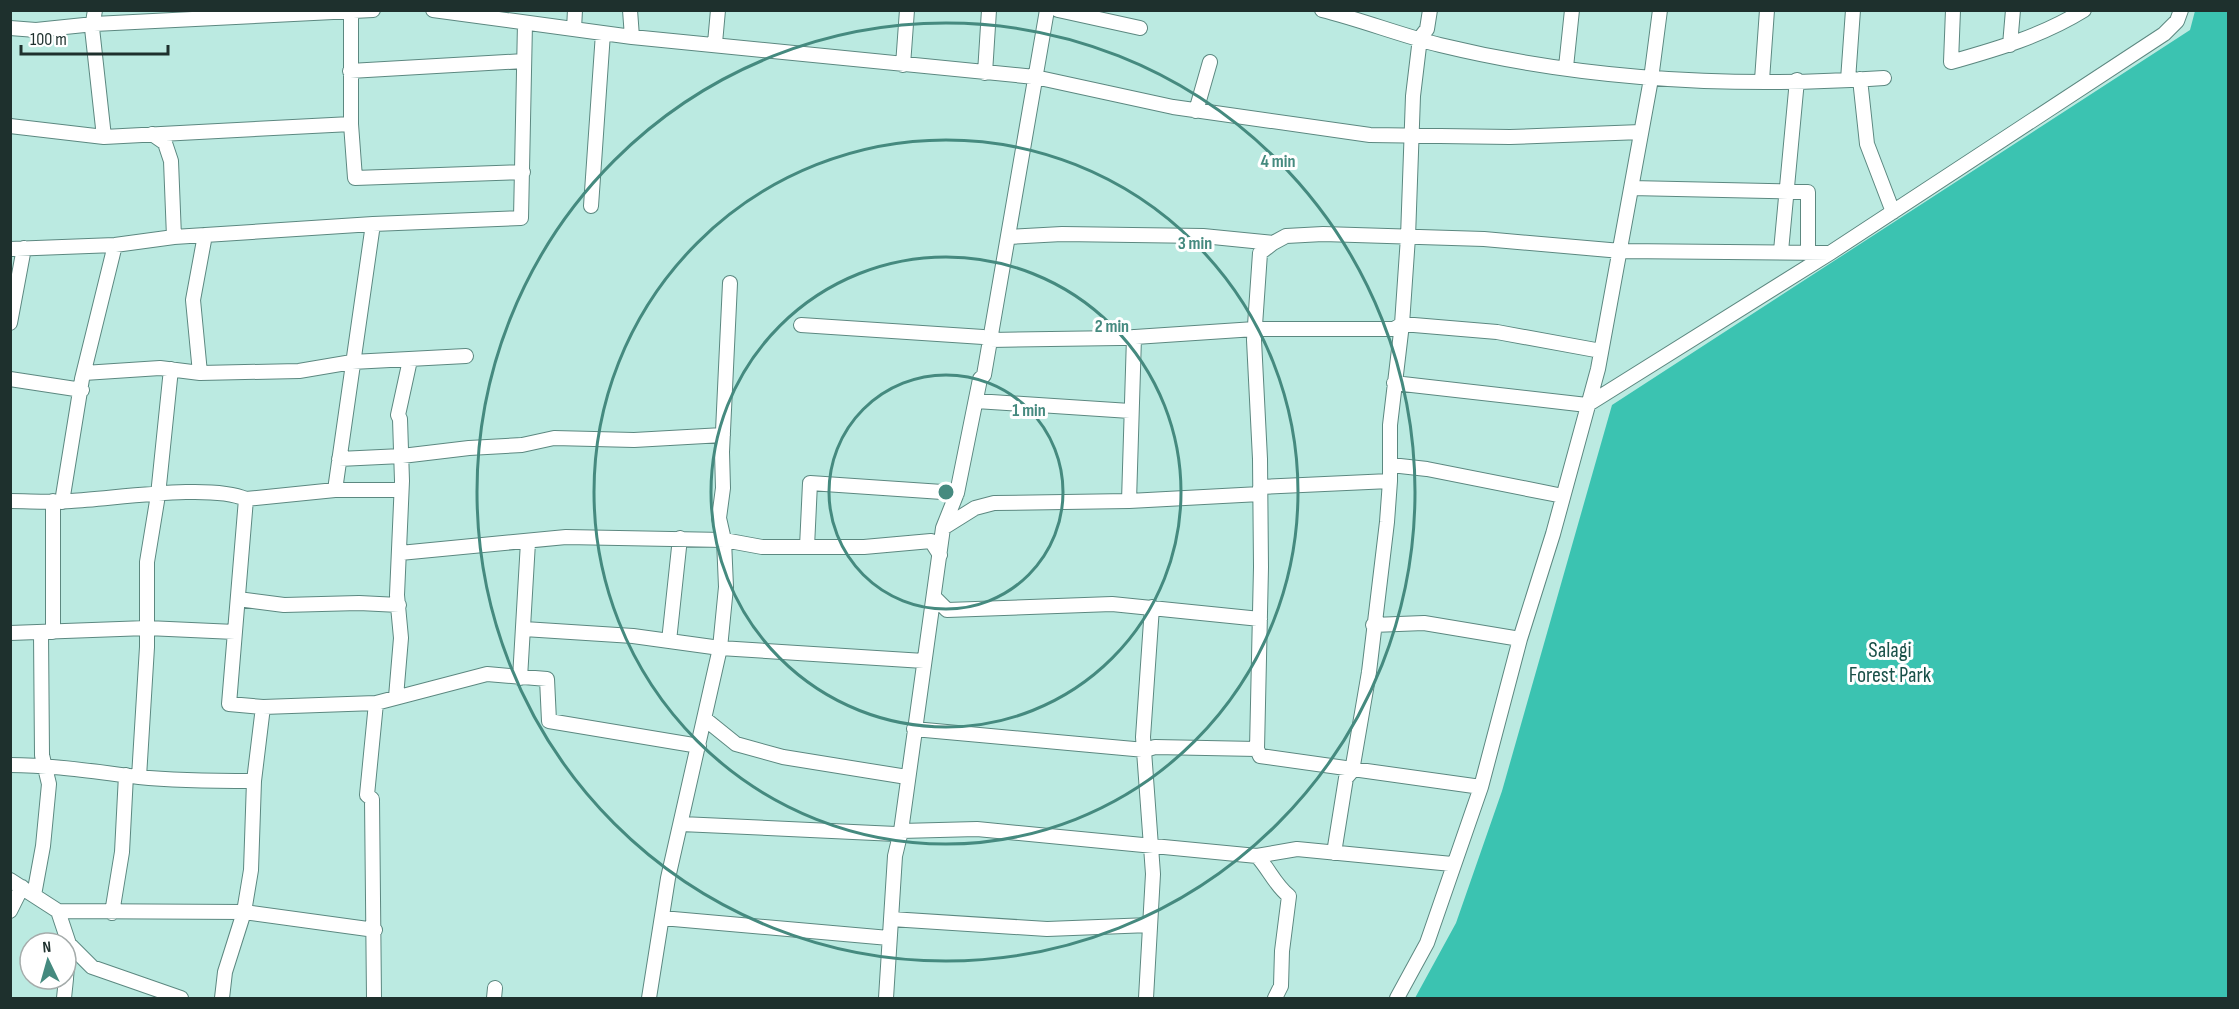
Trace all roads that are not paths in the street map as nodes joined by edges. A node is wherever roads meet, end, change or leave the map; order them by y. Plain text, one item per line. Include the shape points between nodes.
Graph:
1 (373, 10) edge
2 (575, 10) edge
3 (630, 10) edge
4 (718, 10) edge
5 (907, 10) edge
6 (989, 10) edge
7 (1047, 10) edge
8 (1058, 10) edge
9 (1322, 10) edge
10 (1430, 10) edge
11 (1572, 10) edge
12 (1660, 10) edge
13 (1767, 10) edge
14 (1853, 10) edge
15 (1953, 10) edge
16 (2013, 10) edge
17 (2084, 10) edge
18 (2181, 10) edge
19 (351, 11) edge
20 (435, 11) edge
21 (280, 12) edge
22 (95, 17) edge
23 (525, 23) junction
24 (10, 28) edge
25 (1140, 28) dead end
26 (574, 29) junction
27 (603, 33) junction
28 (632, 37) junction
29 (1419, 38) junction
30 (715, 43) junction
31 (2010, 45) junction
32 (524, 61) junction
33 (1210, 62) dead end
34 (903, 65) junction
35 (1566, 67) junction
36 (350, 70) junction
37 (985, 73) junction
38 (1035, 77) junction
39 (1884, 78) dead end
40 (1651, 79) junction
41 (1762, 80) junction
42 (1797, 80) junction
43 (1854, 80) junction
44 (1196, 111) junction
45 (351, 124) junction
46 (10, 126) edge
47 (1641, 132) junction
48 (152, 134) junction
49 (1412, 135) junction
50 (104, 137) junction
51 (524, 172) junction
52 (1631, 188) junction
53 (1785, 189) junction
54 (591, 206) dead end
55 (1893, 212) junction
56 (373, 224) junction
57 (205, 235) junction
58 (174, 237) junction
59 (1009, 237) junction
60 (1408, 237) junction
61 (1274, 243) junction
62 (115, 245) junction
63 (17, 248) edge
64 (1621, 251) junction
65 (1780, 251) junction
66 (1808, 252) junction
67 (1830, 253) junction
68 (730, 283) dead end
69 (10, 322) edge
70 (1402, 324) junction
71 (801, 325) dead end
72 (1255, 329) junction
73 (1134, 337) junction
74 (990, 340) junction
75 (1601, 351) junction
76 (466, 356) dead end
77 (410, 360) junction
78 (352, 362) junction
79 (171, 369) junction
80 (84, 373) junction
81 (201, 373) junction
82 (10, 379) edge
83 (1394, 383) junction
84 (82, 390) junction
85 (975, 401) junction
86 (1587, 405) junction
87 (1130, 411) junction
88 (723, 435) junction
89 (402, 456) junction
90 (339, 459) junction
91 (1391, 465) junction
92 (1390, 481) junction
93 (334, 490) junction
94 (401, 490) junction
95 (1260, 491) junction
96 (957, 493) junction
97 (158, 495) junction
98 (1563, 496) junction
99 (246, 499) junction
100 (10, 501) edge
101 (1129, 501) junction
102 (58, 502) junction
103 (943, 528) junction
104 (680, 538) junction
105 (724, 540) junction
106 (528, 542) junction
107 (807, 547) junction
108 (400, 553) junction
109 (940, 555) junction
110 (934, 597) junction
111 (238, 599) junction
112 (399, 605) junction
113 (1152, 607) junction
114 (1260, 619) junction
115 (1373, 626) junction
116 (147, 628) junction
117 (524, 629) junction
118 (47, 632) junction
119 (235, 632) junction
120 (10, 633) edge
121 (1520, 639) junction
122 (669, 641) junction
123 (720, 648) junction
124 (924, 661) junction
125 (520, 678) junction
126 (396, 697) junction
127 (376, 703) junction
128 (263, 708) junction
129 (705, 719) junction
130 (914, 729) junction
131 (699, 746) junction
132 (1257, 749) junction
133 (1145, 750) junction
134 (10, 765) edge
135 (44, 765) junction
136 (1352, 771) junction
137 (133, 776) junction
138 (907, 777) junction
139 (254, 781) junction
140 (1481, 787) junction
141 (681, 824) junction
142 (901, 831) junction
143 (1150, 845) junction
144 (1334, 853) junction
145 (1257, 856) junction
146 (1452, 864) junction
147 (22, 887) edge
148 (10, 910) edge
149 (58, 911) junction
150 (244, 912) junction
151 (112, 913) junction
152 (662, 918) junction
153 (891, 919) junction
154 (1150, 926) junction
155 (375, 930) junction
156 (65, 931) edge
157 (889, 938) junction
158 (78, 953) edge
159 (181, 999) edge
160 (222, 999) edge
161 (375, 999) edge
162 (649, 999) edge
163 (886, 999) edge
164 (1146, 999) edge
165 (1275, 999) edge
166 (1397, 999) edge

1 - 19 street
2 - 26 street
3 - 28 street
4 - 30 street
5 - 34 street
6 - 37 street
7 - 38 street
8 - 25 street
9 - 29 street
10 - 29 street via 1427,29
11 - 35 street
12 - 40 street
13 - 41 street
14 - 43 street
15 - 31 street via 1951,62
16 - 31 street
17 - 31 street
18 - 55 street via 2177,21 2164,34
19 - 21 street
19 - 36 street
20 - 23 street
21 - 22 street
22 - 24 street via 36,30
22 - 50 street via 92,28
23 - 26 street
23 - 32 street
26 - 27 street
27 - 28 street
27 - 54 street
28 - 30 street
29 - 35 street via 1438,45
29 - 49 street
30 - 34 street
32 - 36 street
32 - 51 street
33 - 44 street
34 - 37 street
35 - 40 street
36 - 45 street
37 - 38 street
38 - 44 street
38 - 59 street
39 - 43 street
40 - 41 street
40 - 47 street
41 - 42 street
42 - 43 street
42 - 53 street
43 - 55 street via 1867,144
44 - 49 street via 1370,135
45 - 48 street
45 - 51 street via 355,178
46 - 50 street
47 - 49 street via 1510,137
47 - 52 street
48 - 50 street
48 - 58 street via 165,143 171,161
49 - 60 street
51 - 56 street via 521,218
52 - 53 street
52 - 64 street
53 - 65 street
53 - 66 street via 1808,192
55 - 67 street
56 - 57 street
56 - 78 street
57 - 58 street
57 - 81 street via 193,300
58 - 62 street
59 - 61 street via 1203,236
59 - 74 street
60 - 61 street via 1323,234 1286,236
60 - 64 street
60 - 70 street
61 - 72 street via 1260,253
62 - 63 street
62 - 80 street
63 - 69 street
64 - 65 street
64 - 75 street
65 - 66 street
66 - 67 street
67 - 86 street
68 - 88 street
70 - 72 street via 1394,328
70 - 75 street via 1497,332
70 - 83 street
71 - 74 street
72 - 73 street
72 - 95 street
73 - 74 street
73 - 87 street
74 - 85 street
75 - 86 street
76 - 77 street
77 - 78 street
77 - 89 street via 398,415
78 - 81 street via 299,371
78 - 90 street
79 - 80 street
79 - 81 street
79 - 97 street
80 - 84 street
82 - 84 street
83 - 86 street
83 - 91 street
84 - 102 street
85 - 87 street
85 - 96 street
86 - 98 street
87 - 101 street
88 - 89 street via 634,440 554,438 522,445
88 - 105 street via 719,518
89 - 90 street
89 - 94 street
90 - 93 street
91 - 92 street
91 - 98 street
92 - 95 street
92 - 115 street
93 - 94 street
93 - 99 street
94 - 108 street
95 - 101 street
95 - 114 street
96 - 103 street
96 - 107 street via 810,483
97 - 99 street via 196,493 238,495
97 - 102 street
97 - 116 street via 147,562
98 - 121 street
99 - 111 street
100 - 102 street
101 - 103 street via 994,502 975,508
102 - 118 street
103 - 109 street
104 - 105 street
104 - 106 street via 566,537
104 - 122 street
105 - 107 street via 762,547
105 - 123 street via 726,587
106 - 108 street
106 - 117 street
107 - 109 street via 931,541
108 - 112 street
109 - 110 street
110 - 113 street via 947,610 1062,605
110 - 124 street
111 - 112 street via 284,605
111 - 119 street
112 - 126 street
113 - 114 street
113 - 133 street
114 - 132 street
115 - 121 street via 1424,623
115 - 136 street
116 - 118 street
116 - 119 street
116 - 137 street
117 - 122 street
117 - 125 street
118 - 120 street
118 - 135 street
119 - 128 street via 229,704
121 - 140 street
122 - 123 street
123 - 124 street
123 - 129 street
124 - 130 street
125 - 126 street via 488,674
125 - 131 street via 547,679 549,721
126 - 127 street
127 - 128 street
127 - 155 street via 367,795 372,799
128 - 139 street
129 - 131 street
129 - 138 street via 736,744 783,757
130 - 133 street
130 - 138 street
131 - 141 street
132 - 133 street
132 - 136 street via 1260,756
133 - 143 street
134 - 135 street
135 - 137 street
135 - 147 street via 49,784 43,846
136 - 140 street
136 - 144 street via 1346,778
137 - 139 street
137 - 151 street
138 - 142 street
139 - 150 street via 251,870
140 - 146 street
141 - 142 street via 896,834
141 - 152 street
142 - 143 street via 977,829
142 - 153 street via 895,856
143 - 145 street
143 - 154 street
144 - 145 street via 1297,849
144 - 146 street
145 - 165 street via 1270,870 1277,887 1288,896 1281,986
146 - 166 street via 1423,952
147 - 148 street
147 - 149 street
149 - 151 street
149 - 156 street
150 - 151 street
150 - 155 street
150 - 160 street via 225,972
152 - 157 street
152 - 162 street
153 - 154 street via 1047,929
153 - 157 street
154 - 164 street
155 - 161 street
157 - 163 street
158 - 159 street via 92,967

